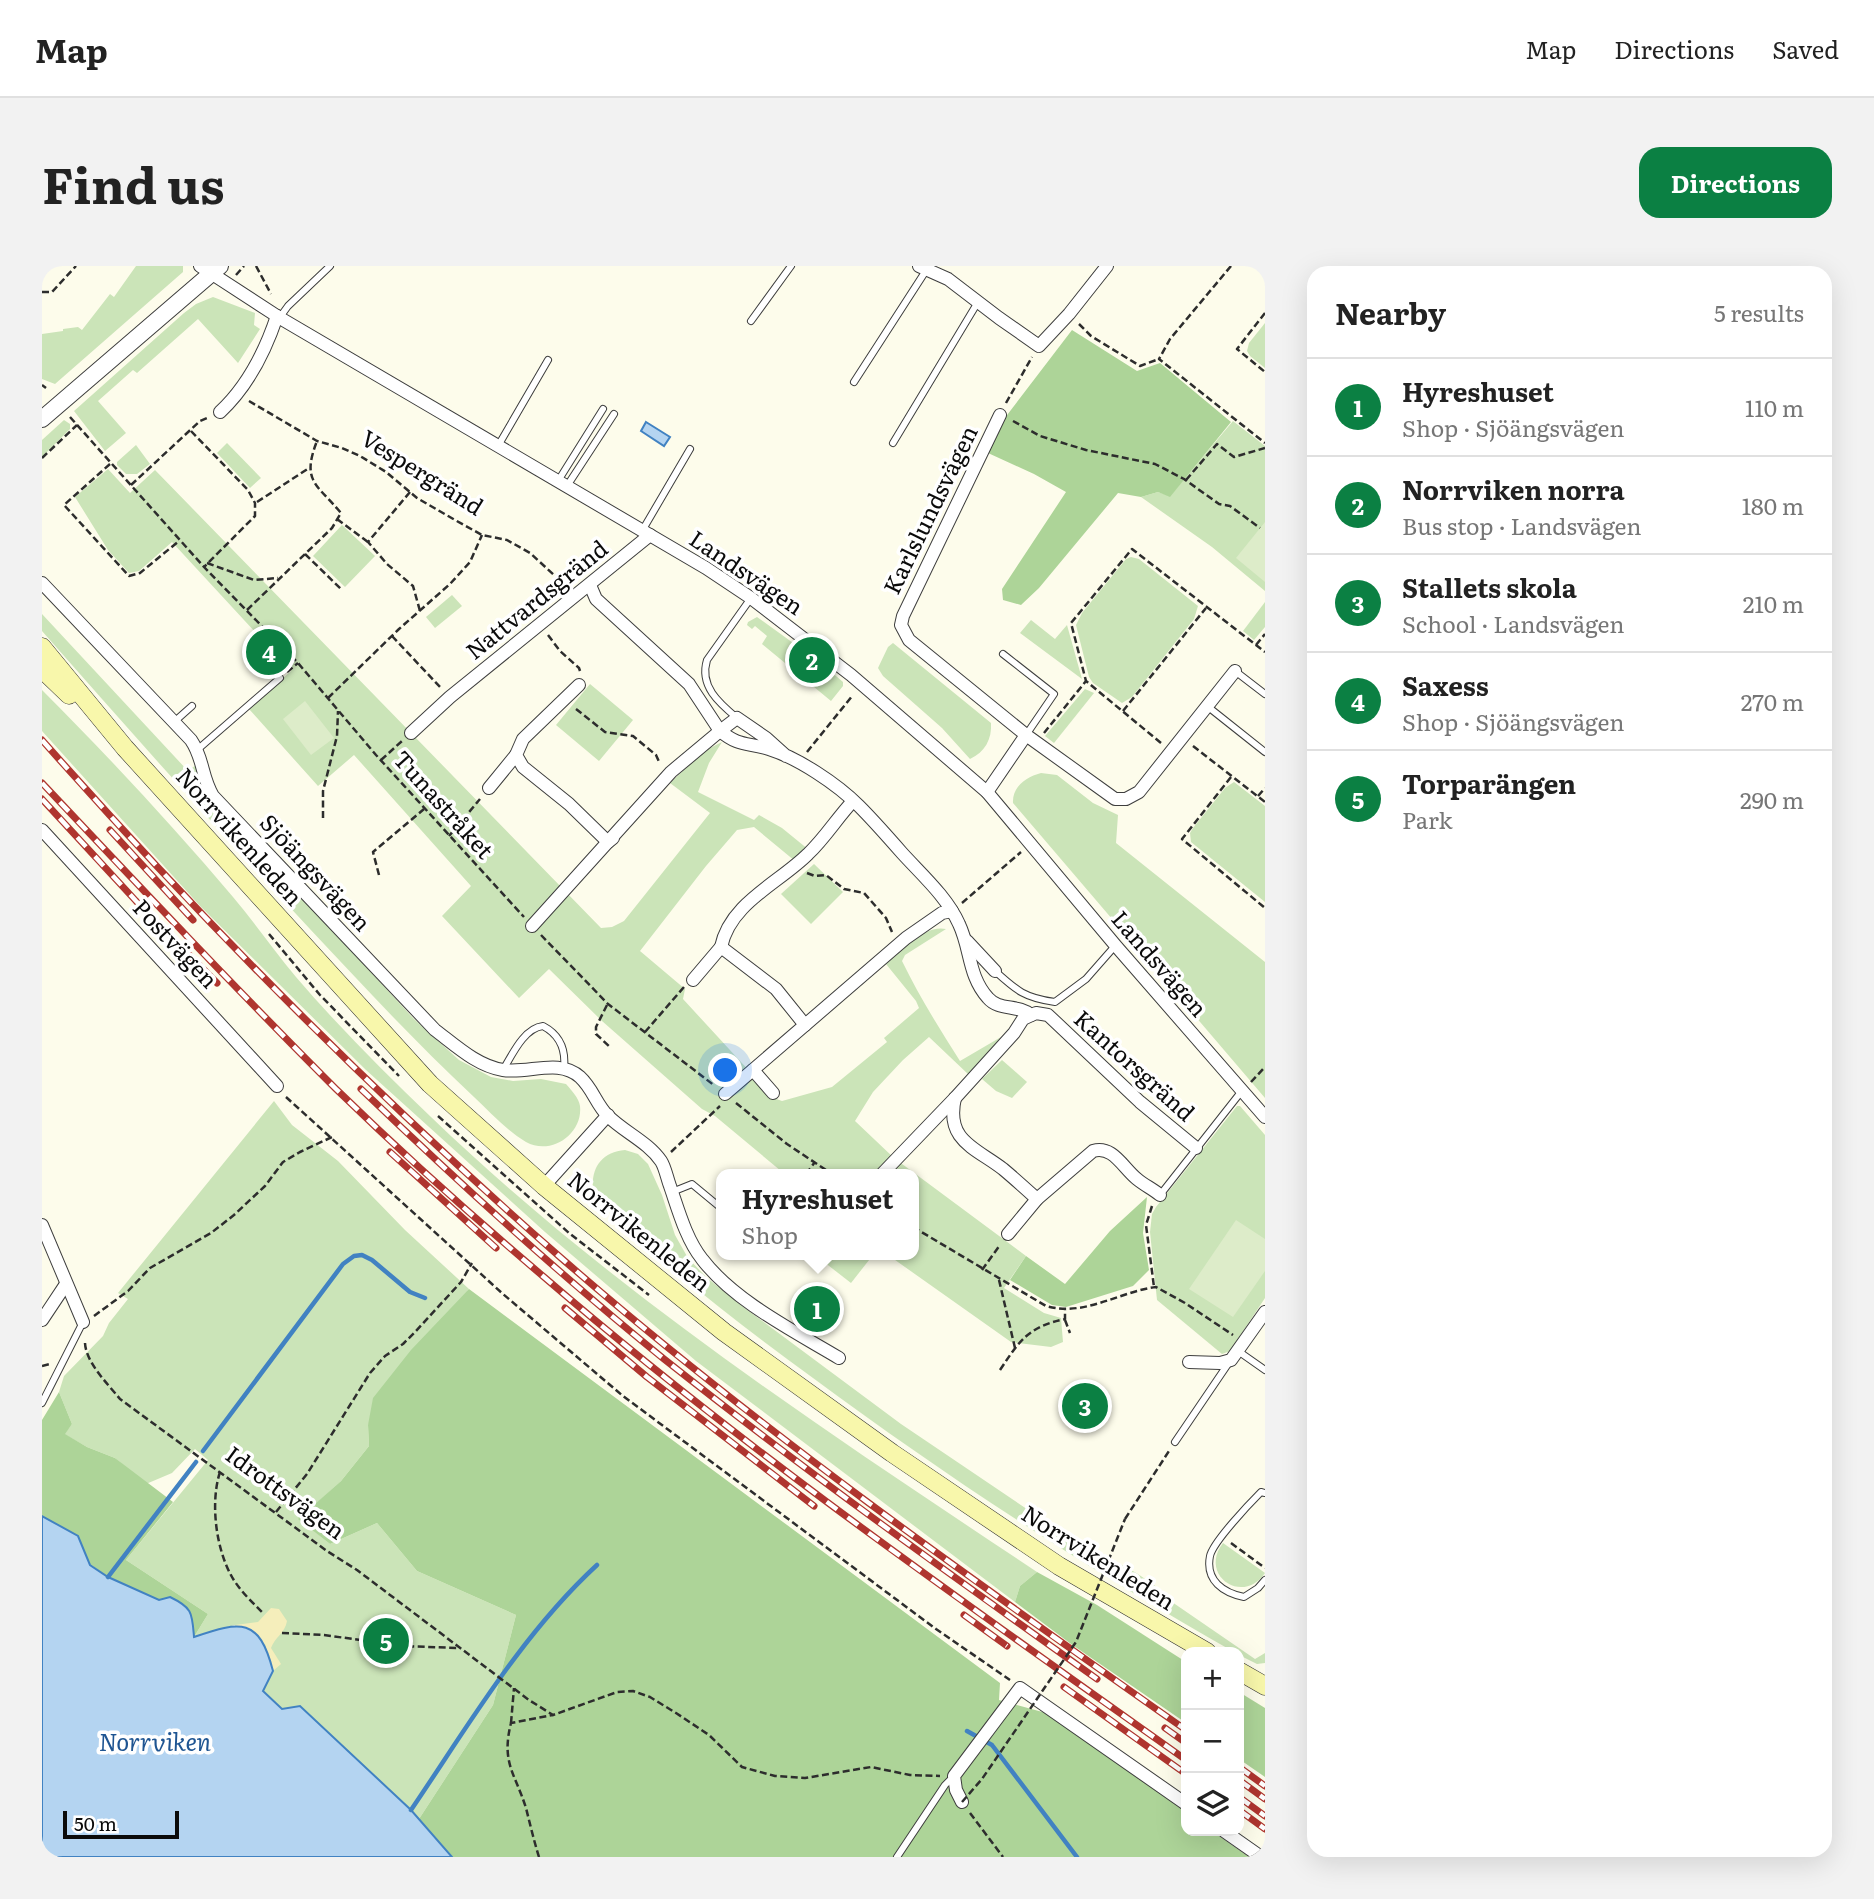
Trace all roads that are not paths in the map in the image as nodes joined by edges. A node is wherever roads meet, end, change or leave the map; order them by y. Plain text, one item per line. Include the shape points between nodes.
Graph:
1 (330, 266) edge
2 (791, 266) edge
3 (1107, 266) edge
4 (923, 268) edge
5 (210, 269) edge
6 (978, 302) junction
7 (274, 314) junction
8 (751, 321) dead end
9 (548, 360) dead end
10 (855, 382) dead end
11 (603, 409) dead end
12 (220, 412) road end
13 (614, 414) dead end
14 (1000, 415) road end
15 (42, 419) edge
16 (893, 443) dead end
17 (498, 446) junction
18 (691, 449) dead end
19 (563, 484) junction
20 (646, 533) junction
21 (42, 583) edge
22 (590, 585) junction
23 (751, 598) junction
24 (42, 647) edge
25 (1003, 654) dead end
26 (42, 669) edge
27 (1235, 671) joint
28 (279, 678) dead end
29 (579, 685) road end
30 (1265, 694) edge
31 (192, 706) dead end
32 (1207, 706) junction
33 (737, 718) junction
34 (174, 722) junction
35 (720, 731) junction
36 (411, 733) road end
37 (1031, 739) junction
38 (125, 748) junction
39 (197, 750) junction
40 (1265, 752) edge
41 (516, 755) junction
42 (786, 756) junction
43 (489, 788) road end
44 (987, 792) junction
45 (853, 801) junction
46 (42, 830) edge
47 (613, 838) junction
48 (952, 911) junction
49 (532, 926) road end
50 (964, 938) junction
51 (1116, 946) junction
52 (721, 947) junction
53 (995, 971) joint
54 (693, 980) road end
55 (1026, 996) junction
56 (1026, 1013) junction
57 (805, 1024) junction
58 (564, 1068) junction
59 (503, 1070) junction
60 (753, 1070) junction
61 (276, 1086) road end
62 (1241, 1091) junction
63 (773, 1093) dead end
64 (725, 1094) road end
65 (956, 1097) junction
66 (608, 1115) junction
67 (1265, 1117) edge
68 (1196, 1148) junction
69 (887, 1169) edge
70 (544, 1186) junction
71 (672, 1192) junction
72 (1160, 1195) joint
73 (1037, 1199) junction
74 (716, 1205) edge
75 (42, 1225) edge
76 (1007, 1234) road end
77 (66, 1284) junction
78 (42, 1320) edge
79 (1263, 1320) edge
80 (83, 1322) joint
81 (1237, 1351) junction
82 (839, 1358) dead end
83 (1189, 1362) dead end
84 (1265, 1370) edge
85 (42, 1403) edge
86 (1175, 1442) road end
87 (1265, 1493) edge
88 (1265, 1580) edge
89 (1198, 1647) edge
90 (1244, 1674) edge
91 (1265, 1686) edge
92 (954, 1776) junction
93 (962, 1801) road end
94 (1181, 1801) edge
95 (1231, 1836) edge
96 (897, 1857) edge
97 (1261, 1857) edge

1 - 7 lane
2 - 8 lane
3 - 6 street via 1039,346
4 - 6 street via 948,279
4 - 10 lane
5 - 7 street, Landsvägen
5 - 15 street
6 - 16 lane
7 - 12 street via 268,343 239,395
7 - 17 street, Landsvägen
9 - 17 lane
11 - 19 lane
13 - 19 lane
14 - 37 street, Karlslundsvägen via 901,625 909,640
17 - 19 street, Landsvägen
18 - 20 lane
19 - 20 street, Landsvägen
20 - 22 street, Nattvardsgränd
20 - 23 street, Landsvägen
21 - 34 street, Sjöängsvägen
22 - 35 street via 596,599 689,684
22 - 36 street, Nattvardsgränd
23 - 33 lane via 705,669 710,692
23 - 44 street, Landsvägen via 851,675
24 - 38 main road, Norrvikenleden
25 - 37 lane via 1054,694
26 - 38 main road, Norrvikenleden
27 - 30 lane
27 - 32 street, Karlslundsvägen
28 - 39 lane
29 - 41 street via 523,739
31 - 34 lane
32 - 37 street, Karlslundsvägen via 1139,792 1126,799 1115,799
32 - 40 lane
33 - 35 street
33 - 42 street
34 - 39 street, Sjöängsvägen
35 - 42 street via 734,742
35 - 47 street via 671,772
37 - 44 street
38 - 70 main road, Norrvikenleden via 429,1084
39 - 59 street, Sjöängsvägen via 204,782 214,796 435,1030 471,1057
41 - 43 street
41 - 47 street via 523,767 608,842
42 - 45 street
44 - 51 street, Landsvägen
45 - 48 street
45 - 52 street via 805,858 746,905 725,931
46 - 61 street, Postvägen
47 - 49 street
48 - 50 street
48 - 57 street via 901,942
50 - 53 street
50 - 56 street, Kantorsgränd via 974,979 987,997 996,1005
51 - 55 lane, Kantorsgränd via 1086,979 1055,1002
51 - 62 street, Landsvägen
52 - 54 street
52 - 57 street via 776,989
53 - 55 lane
55 - 56 lane
56 - 65 street via 1014,1033
56 - 68 street, Kantorsgränd via 1048,1015
57 - 60 street
58 - 59 street, Sjöängsvägen
58 - 59 lane via 566,1054 560,1040 543,1026 526,1036
58 - 66 street via 588,1085
60 - 63 street
60 - 64 street
62 - 67 street, Landsvägen
62 - 68 lane
65 - 69 street
65 - 73 street via 952,1111 956,1129 968,1147 1002,1168
66 - 70 street
66 - 71 street via 661,1161
68 - 72 lane
70 - 89 main road, Norrvikenleden via 724,1332 892,1453 1059,1566
71 - 74 lane via 692,1184
71 - 82 street via 701,1258 716,1273 781,1324
72 - 73 street via 1101,1149
73 - 76 street
75 - 77 street
77 - 78 street
77 - 80 street
79 - 81 street
80 - 85 lane
81 - 83 street via 1220,1363
81 - 84 lane
81 - 86 lane
87 - 88 lane via 1251,1502 1210,1555 1210,1571 1219,1588 1231,1594 1244,1597
90 - 91 main road
92 - 93 street
92 - 94 street via 1020,1688
92 - 96 lane
95 - 97 street

